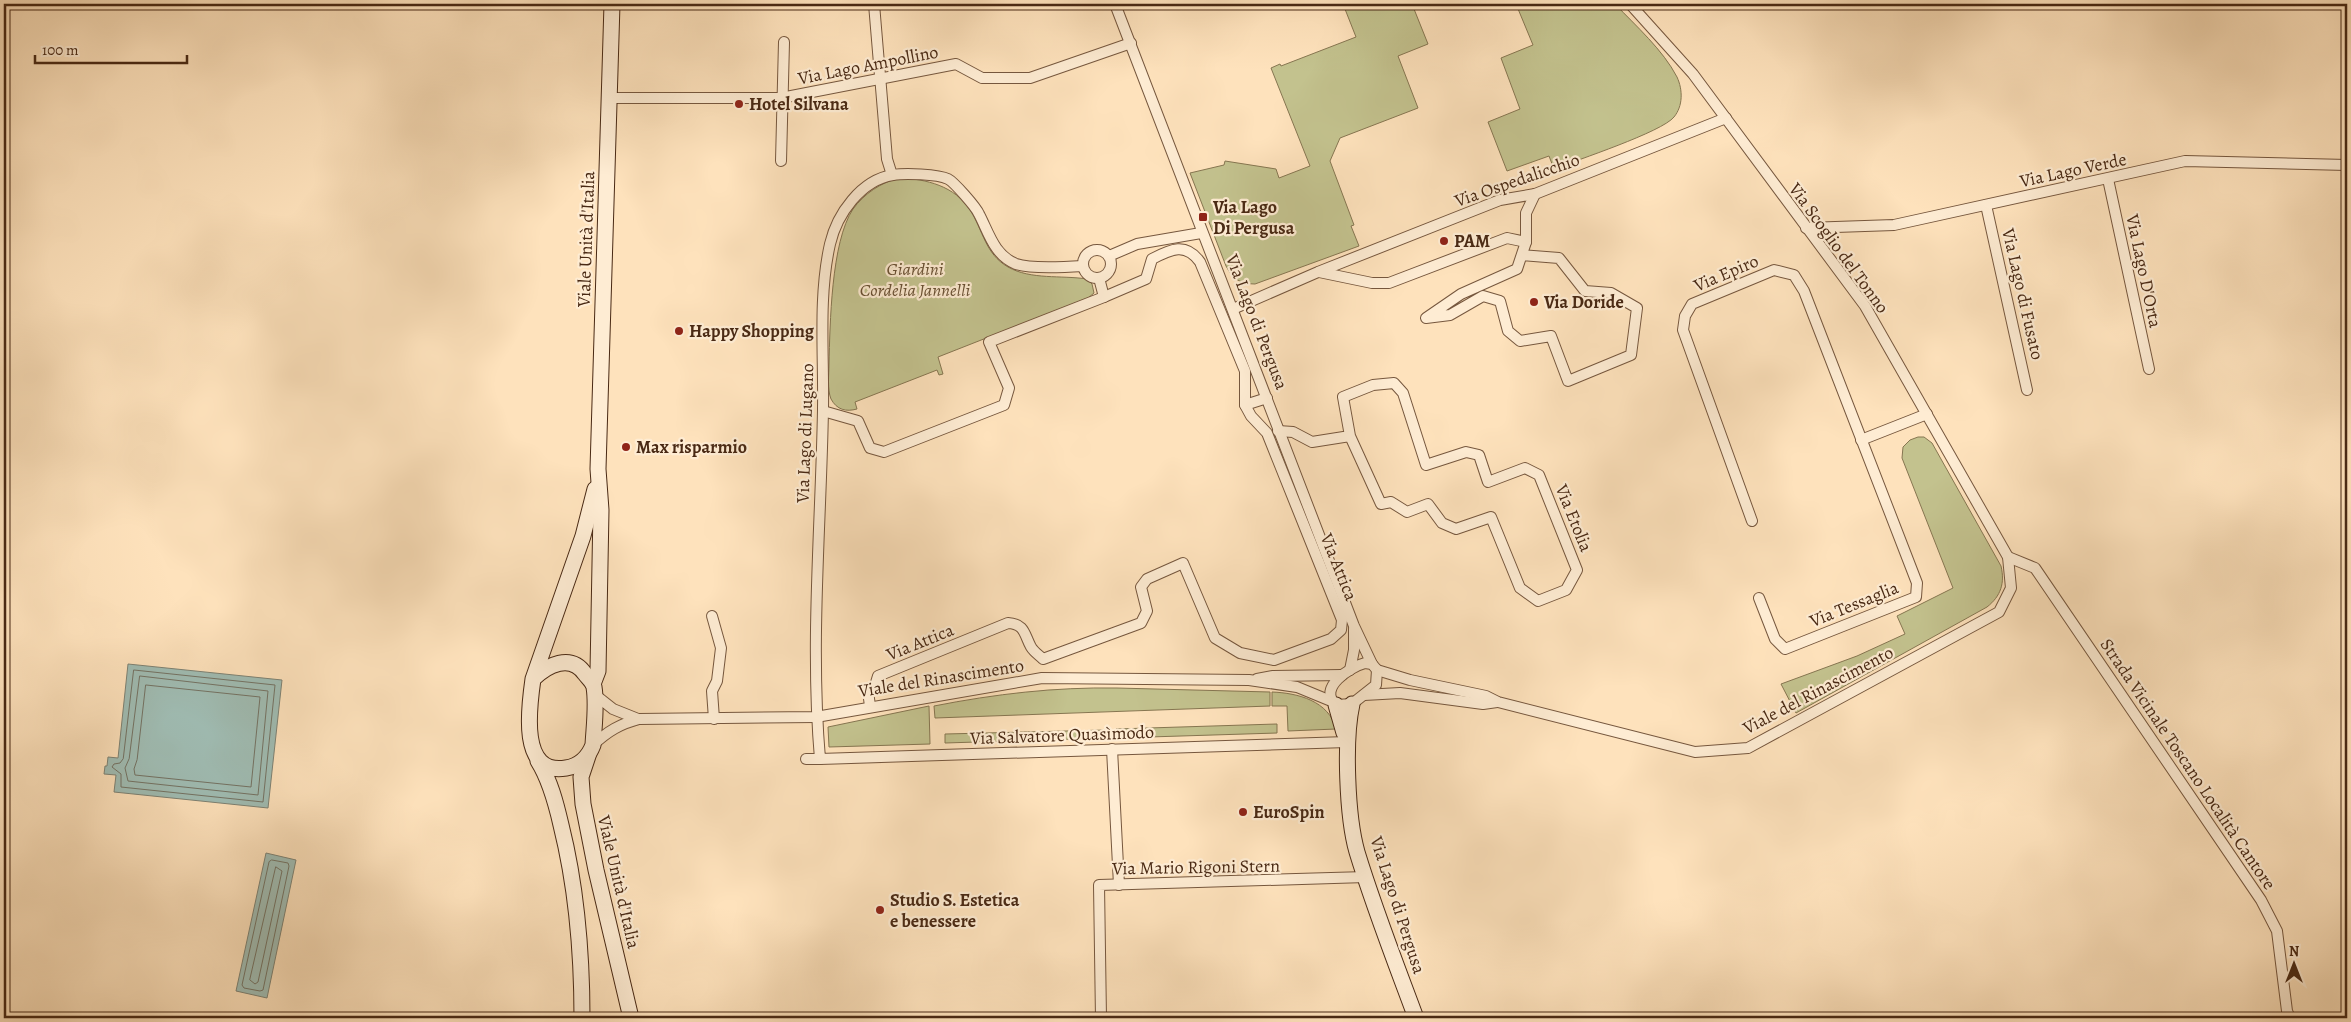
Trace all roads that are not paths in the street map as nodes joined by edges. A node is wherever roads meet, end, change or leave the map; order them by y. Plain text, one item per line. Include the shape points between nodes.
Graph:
1 (612, 4) edge
2 (874, 4) edge
3 (1115, 4) edge
4 (1630, 4) edge
5 (784, 42) dead end
6 (1131, 44) junction
7 (880, 79) junction
8 (609, 98) junction
9 (781, 98) junction
10 (1726, 118) junction
11 (780, 161) dead end
12 (2347, 165) edge
13 (892, 175) junction
14 (2108, 179) junction
15 (1535, 194) junction
16 (1986, 205) junction
17 (1806, 228) junction
18 (1201, 233) junction
19 (1526, 242) junction
20 (1522, 255) junction
21 (1108, 256) junction
22 (1084, 266) junction
23 (1318, 272) junction
24 (1099, 278) junction
25 (1104, 297) junction
26 (1232, 309) junction
27 (2148, 369) dead end
28 (2027, 390) dead end
29 (1267, 398) junction
30 (1246, 404) junction
31 (823, 410) junction
32 (1926, 414) junction
33 (1278, 431) junction
34 (1350, 436) junction
35 (1861, 440) junction
36 (599, 476) junction
37 (1752, 521) dead end
38 (2008, 557) junction
39 (1759, 598) dead end
40 (712, 616) dead end
41 (1354, 626) junction
42 (1374, 667) junction
43 (1346, 672) junction
44 (533, 679) junction
45 (1249, 680) junction
46 (594, 689) junction
47 (1364, 695) junction
48 (1498, 702) junction
49 (1333, 703) junction
50 (1352, 704) junction
51 (870, 706) junction
52 (816, 717) junction
53 (639, 719) junction
54 (714, 719) junction
55 (1347, 742) junction
56 (591, 749) junction
57 (1112, 749) junction
58 (536, 758) junction
59 (806, 759) dead end
60 (820, 759) junction
61 (1366, 877) junction
62 (1119, 885) junction
63 (582, 1018) edge
64 (632, 1018) edge
65 (1101, 1018) edge
66 (1396, 1018) edge
67 (1416, 1018) edge
68 (2290, 1018) edge

1 - 8 main road, Viale Unità d'Italia
2 - 7 street
3 - 6 street, Via Lago di Pergusa
4 - 10 street, Via Scoglio del Tonno via 1693,74
5 - 9 street, Via Lago Ampollino
6 - 7 street, Via Lago Ampollino via 1030,78 982,78 956,64
6 - 18 street, Via Lago di Pergusa
7 - 9 street, Via Lago Ampollino
7 - 13 street via 887,159
8 - 9 street, Via Lago Ampollino
8 - 36 main road, Viale Unità d'Italia
9 - 11 street, Via Lago Ampollino
10 - 15 street, Via Ospedalicchio
10 - 17 street, Via Scoglio del Tonno
12 - 14 street, Via Lago Verde via 2185,161
13 - 22 street, Via Lago di Lugano via 948,179 978,210 1002,256 1017,265
13 - 31 street, Via Lago di Lugano via 873,183 850,200 831,242 824,290
14 - 16 street, Via Lago Verde
14 - 27 street, Via Lago D'Orta
15 - 19 street via 1526,213
15 - 23 street, Via Ospedalicchio via 1500,200
16 - 17 street, Via Lago Verde via 1894,225
16 - 28 street, Via Lago di Fusato
17 - 32 street, Via Scoglio del Tonno via 1865,306
18 - 21 street via 1137,244
18 - 26 street, Via Lago di Pergusa
19 - 20 street
19 - 23 street via 1507,238 1389,283 1372,283
20 - 20 street via 1559,258 1585,291 1611,293 1637,308 1631,355 1568,382 1551,336 1520,341 1508,331 1500,301 1483,296 1450,315 1426,318 1461,294 1517,269
21 - 22 street via 1101,251 1092,251 1085,257
21 - 24 street via 1110,270
22 - 24 street via 1087,274
23 - 26 street, Via Ospedalicchio
24 - 25 street
25 - 30 street via 1146,280 1152,259 1167,251 1183,249 1193,253 1200,262 1246,371
25 - 31 street via 989,342 1009,388 1004,405 884,452 870,448 858,421
26 - 29 street, Via Lago di Pergusa
29 - 30 street
29 - 33 street, Via Lago di Pergusa
30 - 51 street, Via Attica via 1251,416 1267,433 1342,620 1341,630 1330,639 1274,660 1240,653 1215,638 1183,563 1147,579 1141,587 1147,611 1141,622 1043,659 1032,648 1025,630 1017,624 1008,623 878,676 875,686 868,690
31 - 52 street, Via Lago di Lugano via 817,551
32 - 35 street
32 - 38 street, Via Scoglio del Tonno
33 - 34 street via 1293,432 1312,442
33 - 41 street, Via Lago di Pergusa
34 - 34 street, Via Etolia via 1381,504 1391,502 1406,512 1428,504 1442,523 1456,530 1491,517 1520,588 1538,602 1566,590 1577,570 1539,475 1525,468 1488,482 1478,454 1466,452 1426,465 1403,393 1394,383 1373,385 1343,397
35 - 37 street, Via Epiro via 1804,291 1794,275 1774,270 1692,304 1685,316 1683,330
35 - 39 street, Via Tessaglia via 1917,583 1916,597 1785,649 1775,638
36 - 44 main road, Viale Unità d'Italia via 583,536
36 - 46 main road, Viale Unità d'Italia via 598,671
38 - 48 street, Viale del Rinascimento via 2011,588 1999,612 1748,748 1695,752
38 - 68 street, Strada Vicinale Toscano Località Cantore via 2035,568 2261,900 2278,931
40 - 54 street via 721,648 717,680 712,691
41 - 42 street, Via Lago di Pergusa
41 - 43 street via 1354,650
42 - 43 street via 1358,665
42 - 47 street via 1376,685
42 - 48 street, Viale del Rinascimento via 1410,680 1486,696
43 - 45 street
43 - 49 street via 1331,688
44 - 46 main road via 544,668 558,662 572,663 583,670
44 - 58 main road, Viale Unità d'Italia via 529,735
45 - 49 street via 1297,687
45 - 51 street, Viale del Rinascimento via 1042,678
46 - 53 street, Viale del Rinascimento via 613,709
46 - 56 main road, Viale Unità d'Italia
47 - 48 street, Viale del Rinascimento via 1400,693 1483,704
47 - 50 street
49 - 50 street
49 - 55 main road, Via Lago di Pergusa
50 - 55 main road, Via Lago di Pergusa
51 - 52 street, Viale del Rinascimento
52 - 54 street, Viale del Rinascimento
52 - 60 street
53 - 54 street, Viale del Rinascimento
53 - 56 street, Viale del Rinascimento via 606,733
55 - 57 street, Via Salvatore Quasìmodo
55 - 61 main road, Via Lago di Pergusa via 1352,816 1357,851
56 - 58 main road via 576,766 557,770
56 - 64 main road, Viale Unità d'Italia via 582,777 583,804
57 - 60 street, Via Salvatore Quasìmodo
57 - 62 street
58 - 63 main road, Viale Unità d'Italia via 545,772 556,803 572,873 582,965
59 - 60 street, Via Salvatore Quasìmodo
61 - 62 street, Via Mario Rigoni Stern
61 - 67 main road, Via Lago di Pergusa
62 - 65 street, Via Mario Rigoni Stern via 1099,885
66 - 67 street

